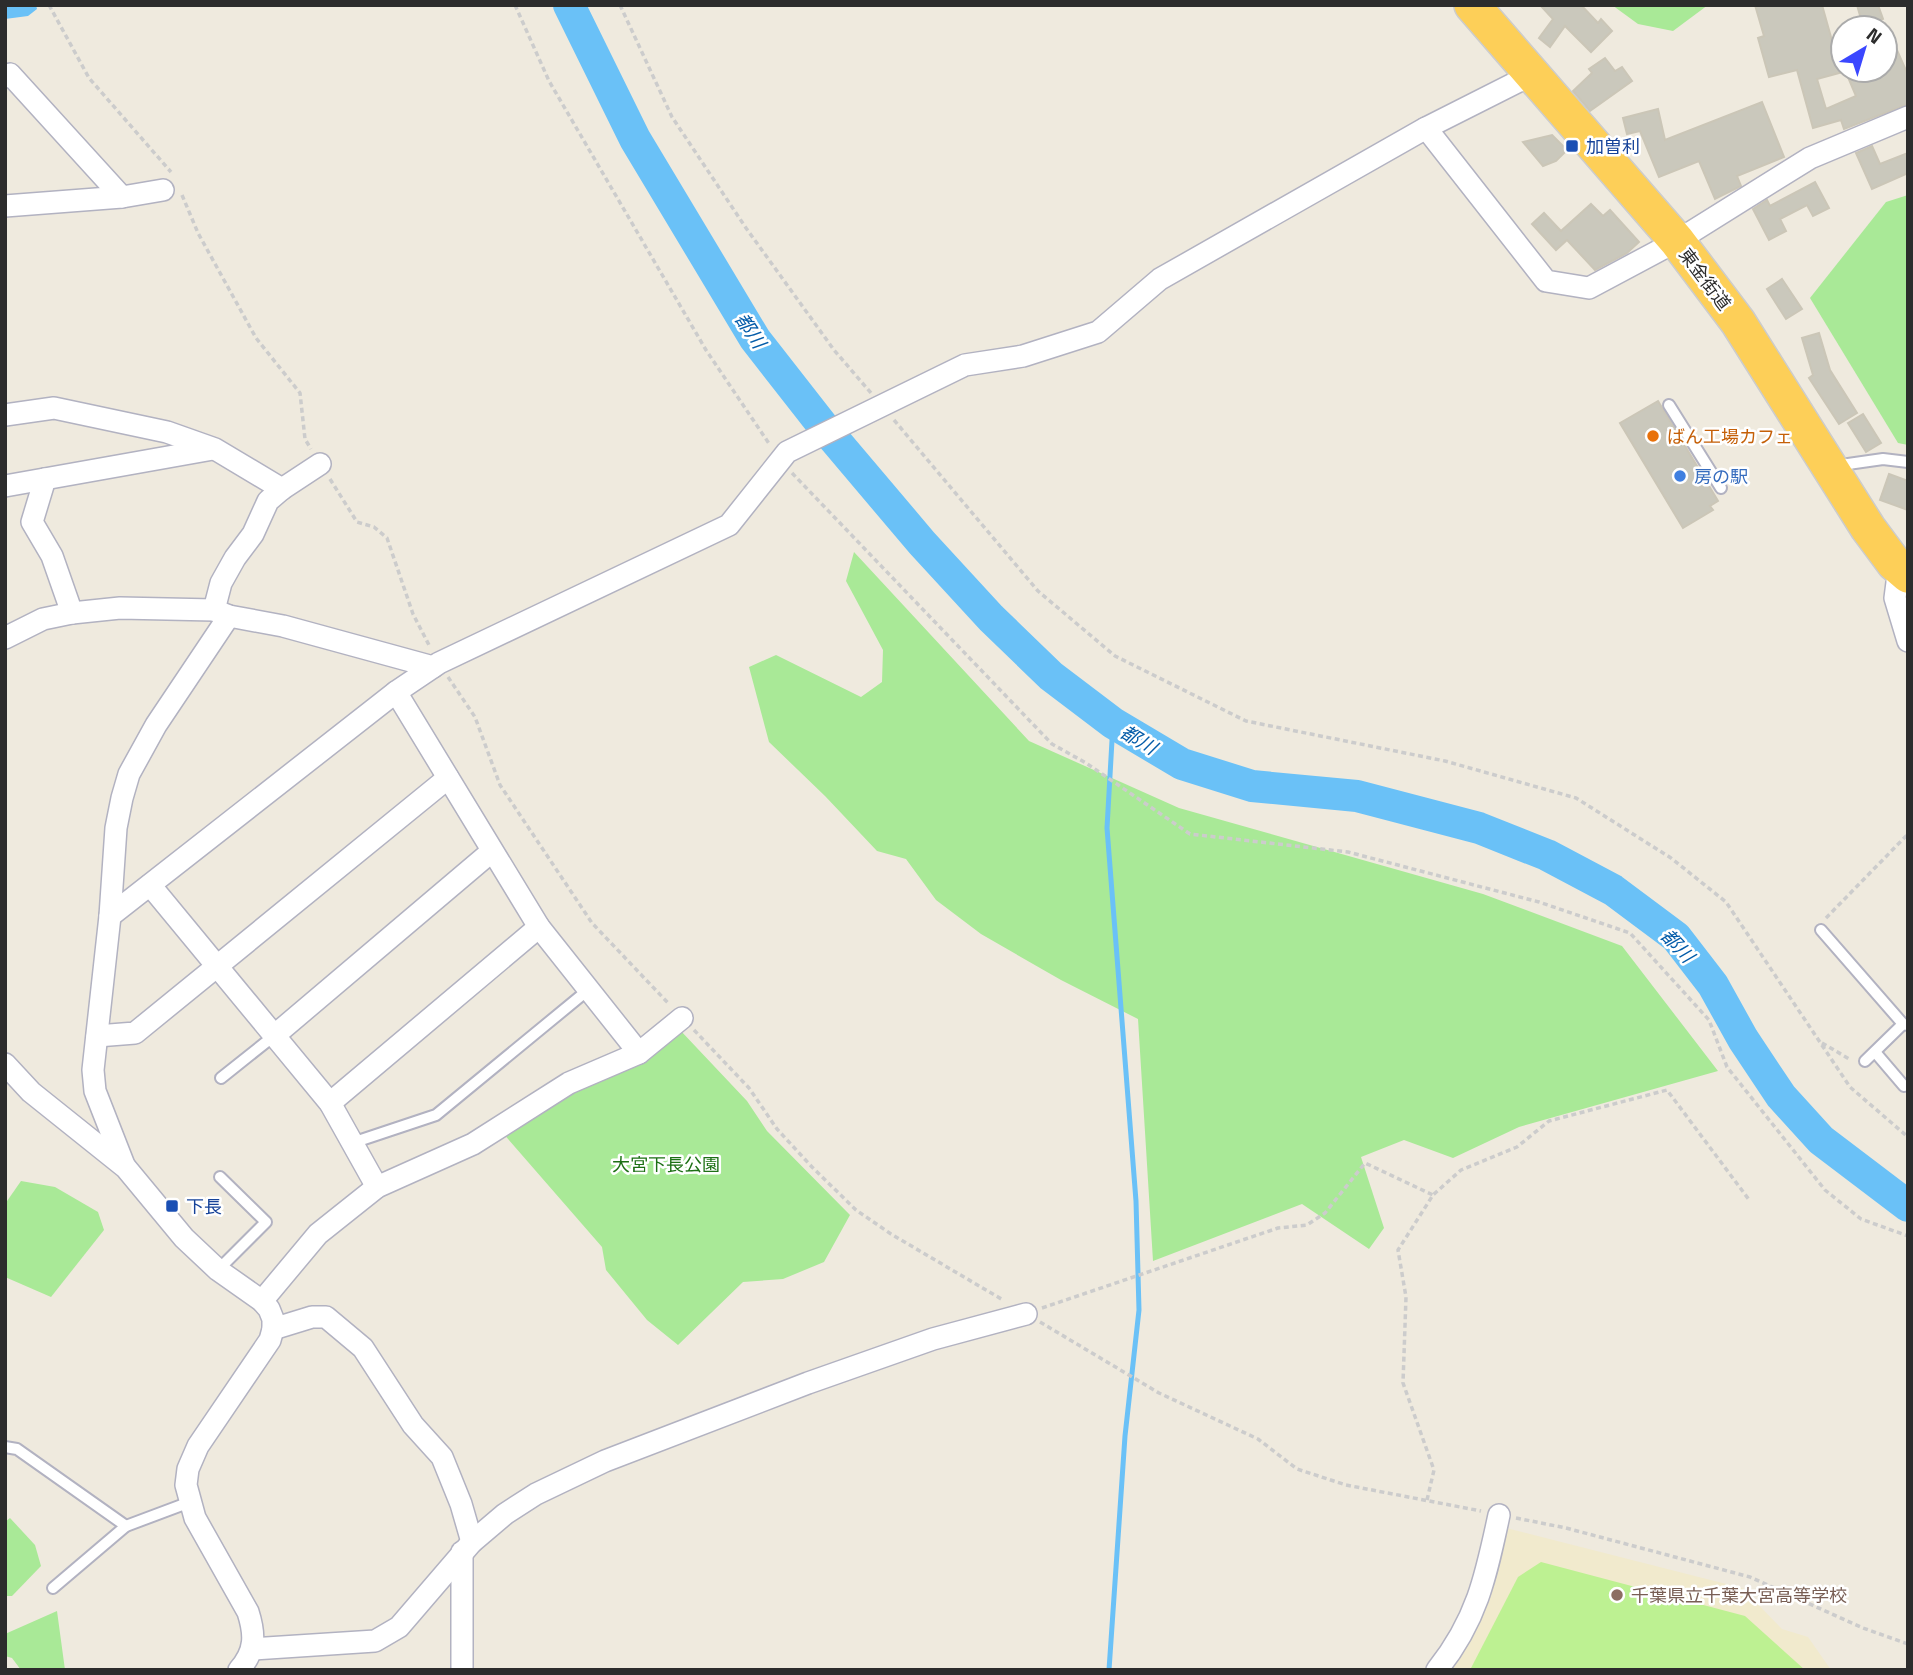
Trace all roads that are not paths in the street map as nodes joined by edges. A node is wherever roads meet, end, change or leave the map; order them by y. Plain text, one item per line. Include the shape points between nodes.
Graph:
1 (1472, 5) edge
2 (1531, 75) junction
3 (5, 78) edge
4 (1908, 117) edge
5 (1426, 128) junction
6 (172, 184) road end
7 (122, 197) junction
8 (5, 206) edge
9 (1677, 241) junction
10 (1669, 405) dead end
11 (5, 415) edge
12 (215, 449) junction
13 (1908, 462) edge
14 (320, 464) road end
15 (1830, 467) junction
16 (46, 479) junction
17 (5, 486) edge
18 (1721, 488) dead end
19 (282, 489) junction
20 (1903, 571) edge
21 (72, 613) junction
22 (222, 613) junction
23 (5, 638) edge
24 (1908, 641) edge
25 (436, 665) junction
26 (396, 692) junction
27 (448, 778) junction
28 (491, 852) junction
29 (150, 885) junction
30 (110, 916) junction
31 (539, 927) junction
32 (1821, 930) road end
33 (217, 966) junction
34 (588, 990) junction
35 (682, 1018) dead end
36 (1906, 1024) edge
37 (275, 1035) junction
38 (97, 1036) junction
39 (1875, 1052) junction
40 (639, 1053) junction
41 (1865, 1061) road end
42 (5, 1064) edge
43 (221, 1078) dead end
44 (1904, 1086) dead end
45 (330, 1103) junction
46 (352, 1143) junction
47 (126, 1168) junction
48 (220, 1177) dead end
49 (377, 1187) junction
50 (218, 1270) junction
51 (262, 1301) junction
52 (1026, 1314) road end
53 (274, 1329) junction
54 (5, 1447) edge
55 (190, 1502) junction
56 (1499, 1515) road end
57 (126, 1526) junction
58 (467, 1547) junction
59 (53, 1588) dead end
60 (252, 1649) junction
61 (239, 1670) edge
62 (463, 1670) edge
63 (1437, 1670) edge

1 - 2 highway, 東金街道
2 - 5 street
2 - 9 highway, 東金街道
3 - 7 street via 10,74
4 - 9 street via 1810,158
5 - 9 street via 1546,281 1589,288
5 - 25 street via 1160,279 1098,332 1023,356 965,365 784,456 729,525
6 - 7 street
7 - 8 street
9 - 15 highway, 東金街道 via 1738,322
10 - 18 lane
11 - 12 street via 54,408 167,432
12 - 16 street
12 - 19 street
13 - 15 lane via 1883,459
14 - 19 street
15 - 20 highway, 東金街道 via 1868,528
16 - 17 street
16 - 21 street via 32,522 52,556
19 - 22 street via 268,501 221,583
20 - 24 street via 1895,598
21 - 22 street via 120,608
21 - 23 street via 43,619
22 - 25 street
22 - 30 street via 130,774 116,828
25 - 26 street
26 - 27 street
26 - 29 street
27 - 28 street
27 - 33 street
28 - 31 street
28 - 37 street
29 - 30 street
29 - 33 street
30 - 38 street
31 - 34 street
31 - 45 street
32 - 36 lane
33 - 37 street
33 - 38 street via 135,1033
34 - 40 street
34 - 46 lane via 436,1115
35 - 40 street
36 - 39 lane
37 - 43 lane
37 - 45 street
38 - 47 street via 95,1091
39 - 41 lane
39 - 44 lane
40 - 49 street via 569,1083 473,1144
42 - 47 street via 31,1092
45 - 46 street
46 - 49 street
47 - 50 street via 184,1238
48 - 50 lane via 266,1222
49 - 51 street via 318,1234
50 - 51 street
51 - 53 street
52 - 58 street via 933,1339 605,1461 536,1494
53 - 55 street via 264,1351 198,1447 188,1469
53 - 58 street via 326,1317 363,1348 413,1425 442,1457 461,1504
54 - 57 lane via 17,1449
55 - 57 lane
55 - 60 street via 248,1612
56 - 63 street via 1483,1586 1469,1621
57 - 59 lane
58 - 60 street via 399,1626 375,1641
58 - 62 street
60 - 61 street

